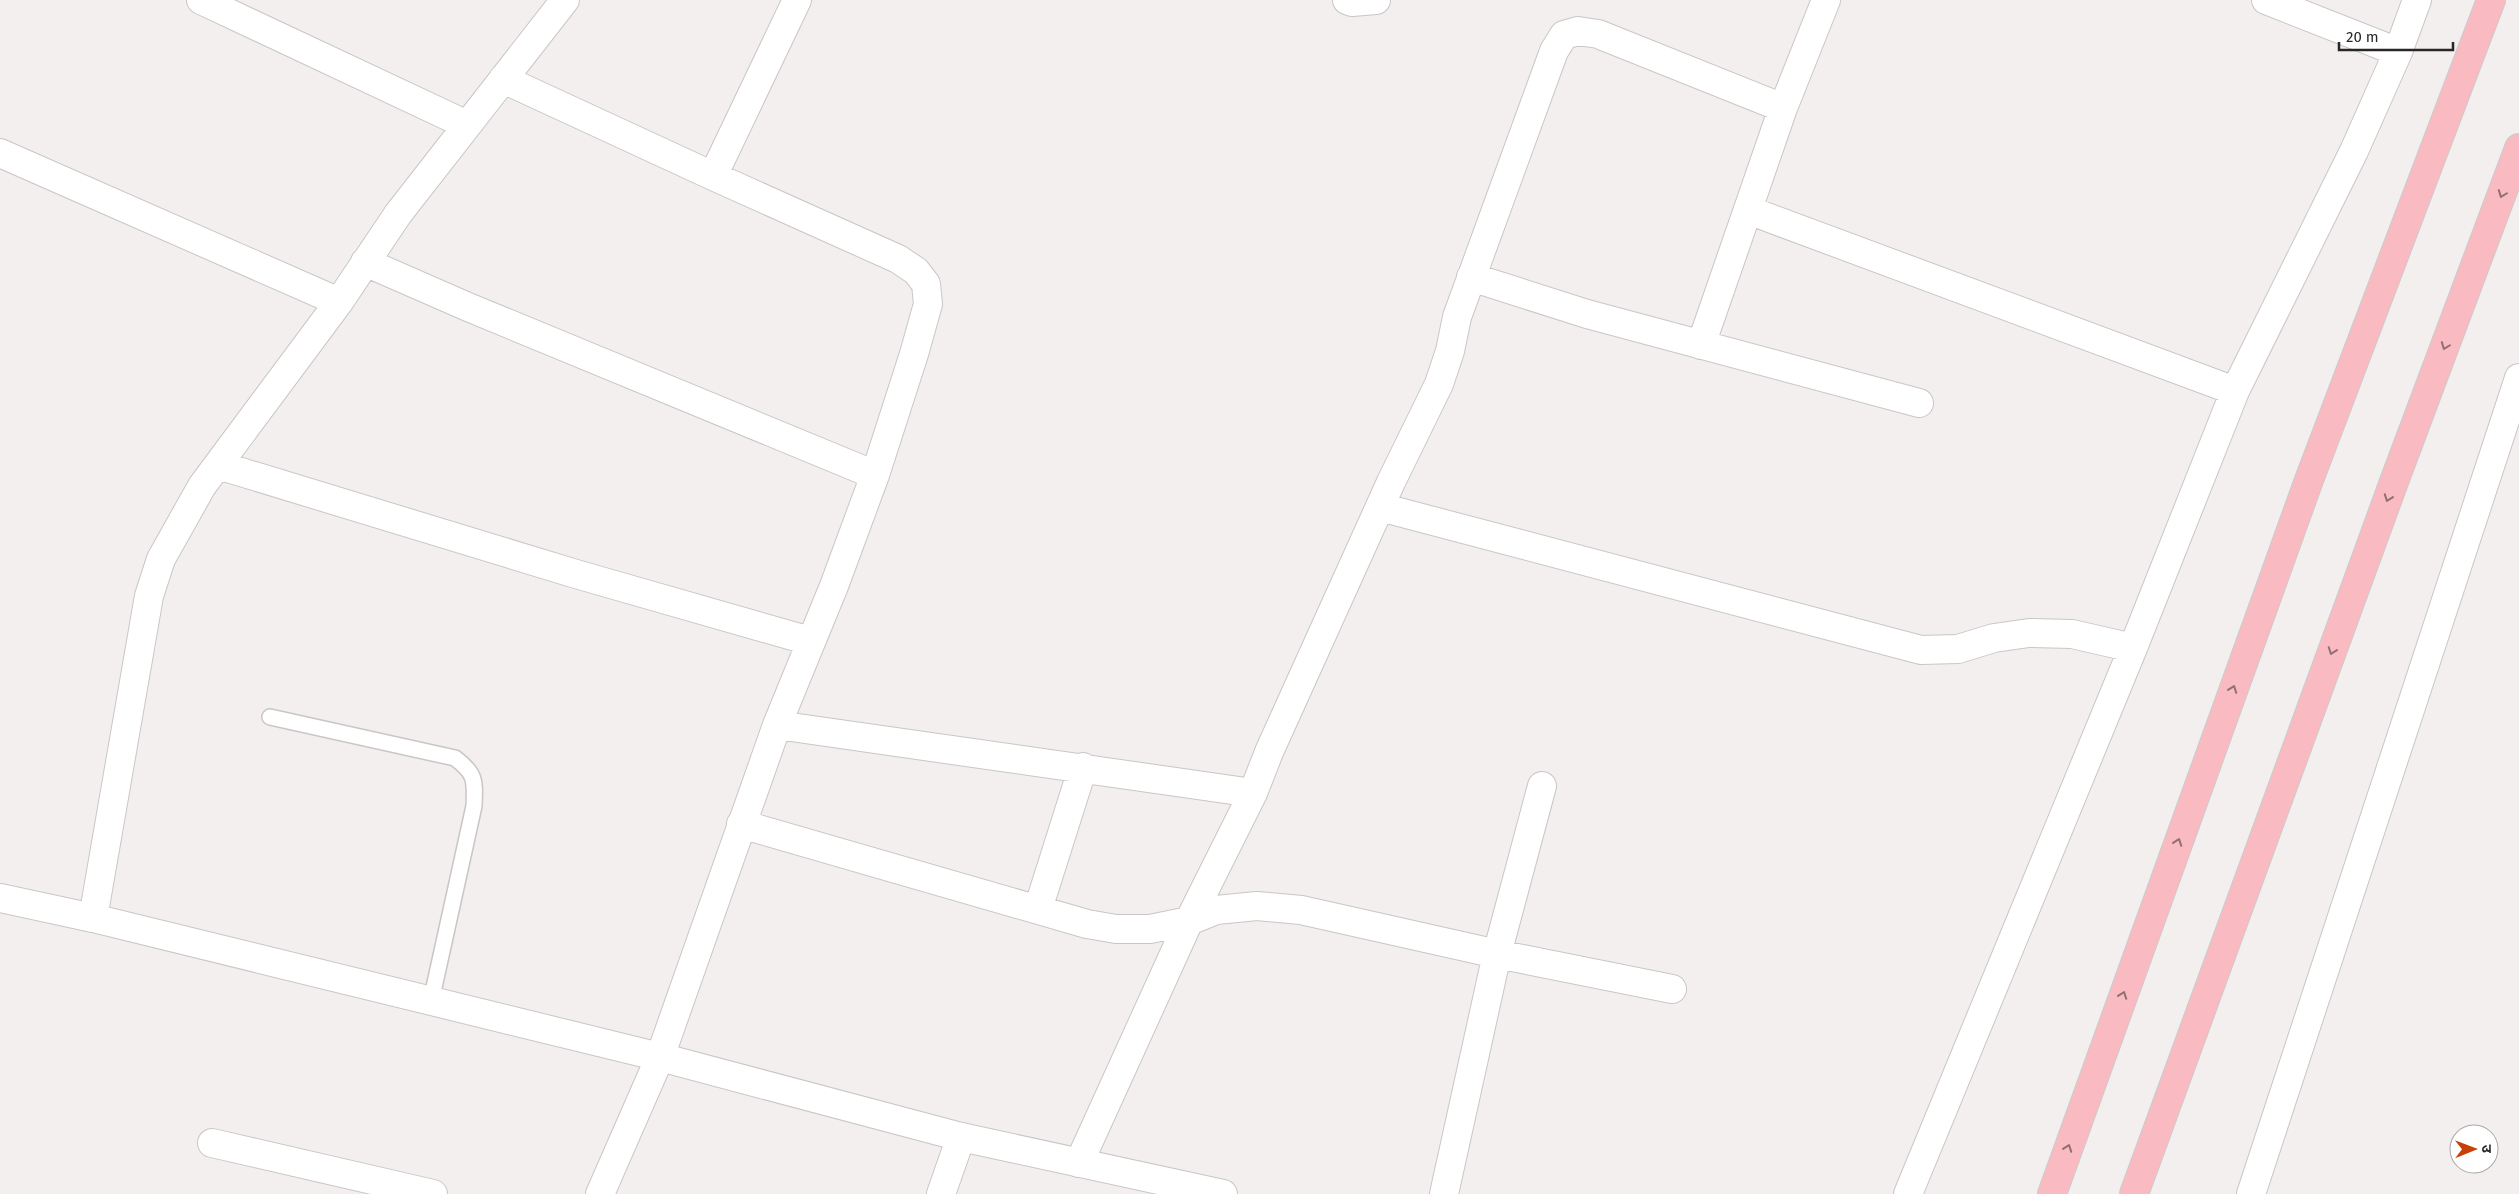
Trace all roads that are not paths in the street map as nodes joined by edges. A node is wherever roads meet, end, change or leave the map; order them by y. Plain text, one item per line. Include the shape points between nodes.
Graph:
1 (201, 0) edge
2 (565, 0) edge
3 (797, 0) edge
4 (1347, 0) edge
5 (1376, 0) edge
6 (1826, 0) edge
7 (2266, 0) edge
8 (2417, 0) edge
9 (2491, 0) edge
10 (2398, 52) junction
11 (503, 79) junction
12 (1783, 108) junction
13 (467, 125) junction
14 (2519, 148) edge
15 (0, 153) edge
16 (713, 176) junction
17 (1748, 210) junction
18 (365, 262) junction
19 (1471, 277) junction
20 (339, 302) junction
21 (1701, 345) junction
22 (2519, 378) edge
23 (2235, 391) junction
24 (1919, 403) dead end
25 (218, 464) junction
26 (875, 475) junction
27 (1380, 507) junction
28 (810, 641) junction
29 (2133, 648) junction
30 (270, 717) dead end
31 (777, 725) junction
32 (1083, 768) junction
33 (1542, 786) dead end
34 (1253, 793) junction
35 (741, 824) junction
36 (0, 898) edge
37 (1038, 909) junction
38 (93, 918) junction
39 (1190, 921) junction
40 (1497, 954) junction
41 (1672, 989) dead end
42 (431, 1001) junction
43 (660, 1057) junction
44 (961, 1137) junction
45 (212, 1143) dead end
46 (1079, 1163) junction
47 (433, 1194) edge
48 (600, 1194) edge
49 (941, 1194) edge
50 (1221, 1194) edge
51 (1444, 1194) edge
52 (1908, 1194) edge
53 (2052, 1194) edge
54 (2134, 1194) edge
55 (2251, 1194) edge

1 - 13 street
2 - 11 street
3 - 16 street
4 - 5 street
6 - 12 street
7 - 10 street
8 - 10 street
53 -> 9 highway via 2309,480
10 - 23 street via 2354,150
11 - 13 street
11 - 16 street
12 - 17 street
12 - 19 street via 1598,34 1578,31 1564,35 1554,51
13 - 18 street
14 -> 54 highway
15 - 20 street
16 - 26 street via 898,258 916,271 926,284 928,304
17 - 21 street
17 - 23 street
18 - 20 street
18 - 26 street
19 - 21 street
19 - 27 street via 1439,384
20 - 25 street
21 - 24 street
22 - 55 street
23 - 29 street
25 - 28 street via 576,574
25 - 38 street via 175,531 149,596
26 - 28 street
27 - 29 street via 1921,650 1958,649 1994,638 2029,633 2072,634
27 - 34 street via 1268,752
28 - 31 street
29 - 52 street
30 - 42 lane via 454,758 470,769 475,783 474,806
31 - 32 street
31 - 35 street
32 - 34 street
32 - 37 street
33 - 40 street
34 - 39 street
35 - 37 street
35 - 43 street
36 - 38 street
37 - 39 street via 1116,929 1150,929
38 - 42 street
39 - 40 street via 1216,910 1257,906 1301,910
39 - 46 street
40 - 41 street
40 - 51 street
42 - 43 street
43 - 44 street
43 - 48 street
44 - 46 street
44 - 49 street
45 - 47 street
46 - 50 street

